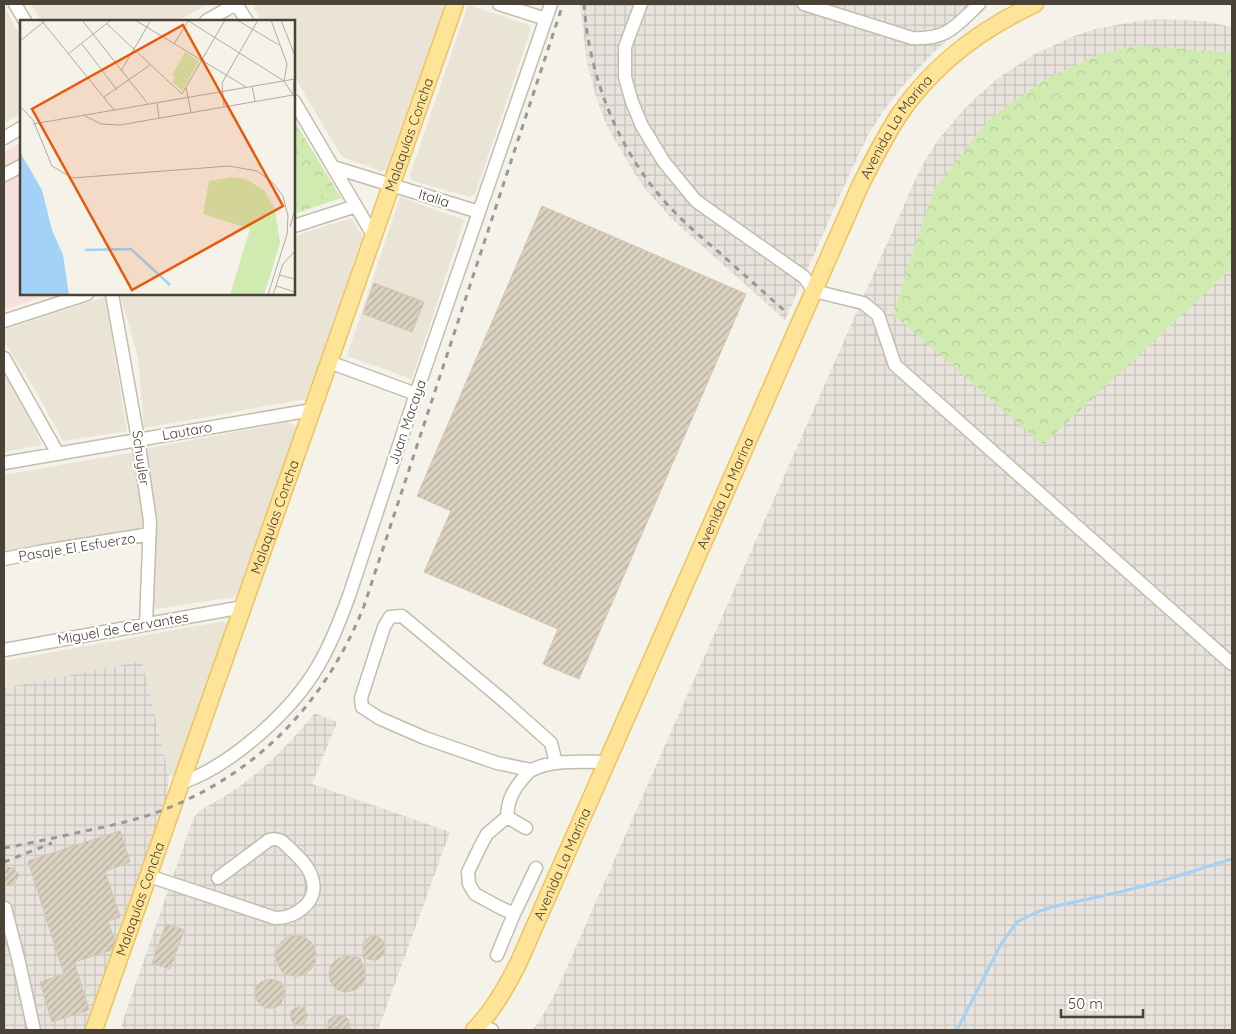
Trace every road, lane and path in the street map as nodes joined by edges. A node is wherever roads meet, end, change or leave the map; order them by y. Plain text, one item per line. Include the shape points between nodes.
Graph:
1 (15, 4) edge
2 (236, 4) edge
3 (455, 4) edge
4 (499, 4) edge
5 (551, 4) edge
6 (641, 4) edge
7 (804, 4) edge
8 (979, 4) edge
9 (1027, 5) edge
10 (546, 19) junction
11 (24, 20) edge
12 (208, 20) edge
13 (246, 20) edge
14 (295, 103) edge
15 (20, 129) edge
16 (4, 138) edge
17 (20, 167) edge
18 (333, 167) junction
19 (4, 175) edge
20 (391, 185) junction
21 (356, 206) junction
22 (479, 212) junction
23 (295, 226) edge
24 (374, 235) junction
25 (814, 291) junction
26 (84, 295) edge
27 (112, 295) edge
28 (4, 321) edge
29 (4, 358) edge
30 (329, 362) junction
31 (416, 394) junction
32 (312, 410) junction
33 (138, 439) junction
34 (58, 454) junction
35 (4, 463) edge
36 (150, 534) junction
37 (4, 559) edge
38 (243, 607) junction
39 (146, 624) junction
40 (4, 650) edge
41 (1232, 664) edge
42 (606, 762) junction
43 (556, 763) junction
44 (530, 770) junction
45 (181, 783) junction
46 (507, 817) junction
47 (526, 828) dead end
48 (536, 868) dead end
49 (148, 876) junction
50 (218, 878) dead end
51 (5, 908) dead end
52 (514, 914) junction
53 (497, 955) dead end
54 (482, 1028) edge
55 (94, 1029) edge
56 (34, 1030) edge

1 - 11 street
2 - 12 street
2 - 13 street
3 - 20 main road, Malaquías Concha
4 - 10 street
5 - 10 street, Juan Macaya
6 - 25 street via 625,46 625,77 642,126 664,162 696,201 804,277
7 - 8 street via 912,38 927,39 954,28
9 - 25 main road, Avenida La Marina via 964,46 912,99 870,166
10 - 22 street, Juan Macaya
14 - 18 street
15 - 16 street
17 - 19 street
18 - 20 street, Italia
18 - 21 street
20 - 22 street, Italia
20 - 24 main road, Malaquías Concha
21 - 23 street
21 - 24 street
22 - 31 street, Juan Macaya
24 - 30 main road, Malaquías Concha
25 - 41 street via 862,304 878,315 895,365
25 - 42 main road, Avenida La Marina
26 - 28 street
27 - 33 street, Schuyler
29 - 34 street
30 - 31 street
30 - 32 main road, Malaquías Concha
31 - 45 street, Juan Macaya via 343,612 319,666 303,689 262,732 224,761
32 - 33 street, Lautaro
32 - 38 main road, Malaquías Concha
33 - 34 street, Lautaro
33 - 36 street, Schuyler
34 - 35 street, Lautaro
36 - 37 street, Pasaje El Esfuerzo
36 - 39 street, Schuyler
38 - 39 street, Miguel de Cervantes
38 - 45 main road, Malaquías Concha
39 - 40 street, Miguel de Cervantes
42 - 43 street
42 - 54 main road, Avenida La Marina via 518,964
43 - 44 street
43 - 44 street via 551,744 505,702 402,616 390,617 361,698 362,707 425,738 497,763
44 - 46 street via 514,790
45 - 49 main road, Malaquías Concha
46 - 47 street
46 - 52 street via 487,834 468,872 468,884 475,894
48 - 52 street
49 - 50 street via 275,918 298,912 308,903 313,889 312,878 304,863 282,841 275,839 269,840
49 - 55 main road, Malaquías Concha
51 - 56 street
52 - 53 street

